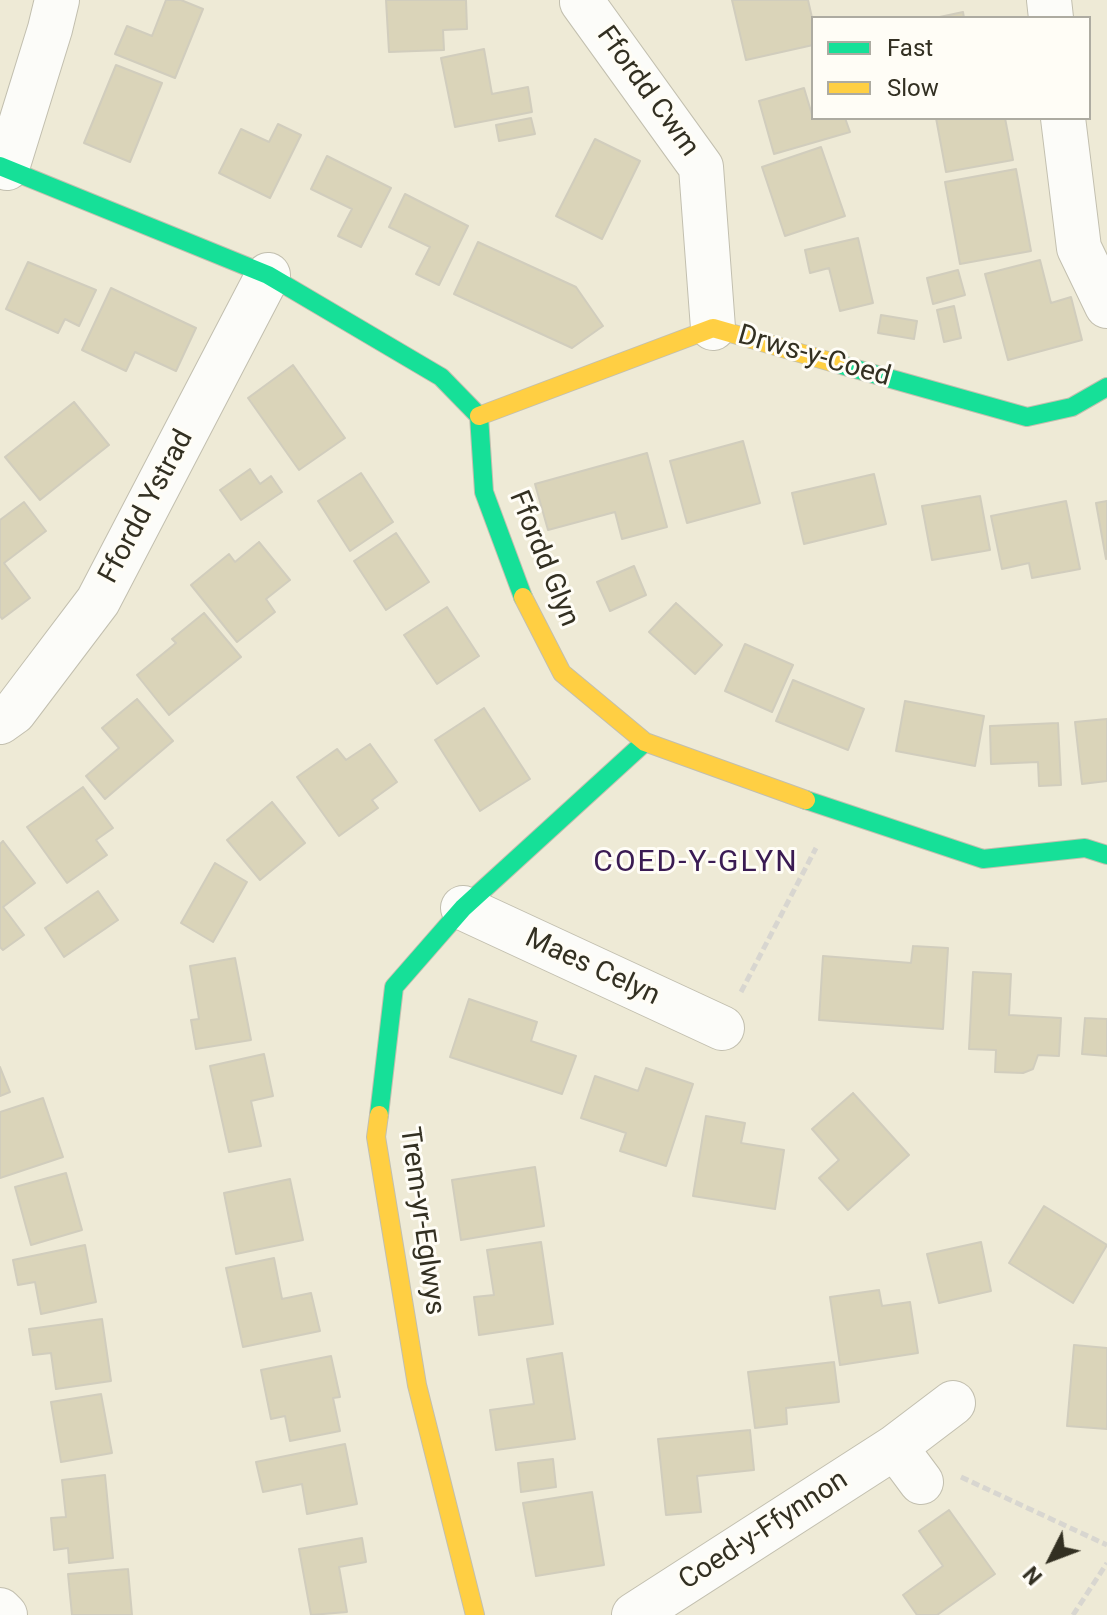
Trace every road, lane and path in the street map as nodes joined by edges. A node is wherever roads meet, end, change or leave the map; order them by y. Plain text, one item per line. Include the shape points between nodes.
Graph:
1 (57, 0) edge
2 (582, 2) dead end
3 (1063, 120) edge
4 (4, 167) edge
5 (268, 275) junction
6 (1107, 306) edge
7 (713, 328) junction
8 (1107, 387) edge
9 (479, 416) junction
10 (0, 722) edge
11 (645, 742) junction
12 (836, 811) junction
13 (1107, 855) edge
14 (463, 908) junction
15 (722, 1028) joint
16 (953, 1403) dead end
17 (895, 1447) junction
18 (921, 1482) dead end
19 (1107, 1545) edge
20 (1107, 1563) edge
21 (0, 1610) edge
22 (5, 1615) edge
23 (475, 1615) edge
24 (634, 1615) edge
25 (1073, 1615) edge

1 - 4 street
2 - 7 street, Ffordd Cwm via 701,167
3 - 6 street via 1079,248
4 - 5 street
5 - 9 street via 441,377
5 - 10 street, Ffordd Ystrad via 98,601 14,712
7 - 8 street, Drws-y-Coed via 1027,417 1072,407
7 - 9 street, Drws-y-Coed
9 - 11 street, Ffordd Glyn via 484,492 515,580 555,660 562,673
11 - 12 street, Ffordd Glyn
11 - 14 street, Trem-yr-Eglwys
12 - 13 street, Ffordd Glyn via 983,859 1085,848
12 - 15 path
14 - 15 street, Maes Celyn
14 - 23 street, Trem-yr-Eglwys via 394,987 376,1137 417,1385
16 - 17 street, Coed-y-Ffynnon
17 - 18 street
17 - 19 path
17 - 24 street, Coed-y-Ffynnon
20 - 25 path
21 - 22 street

